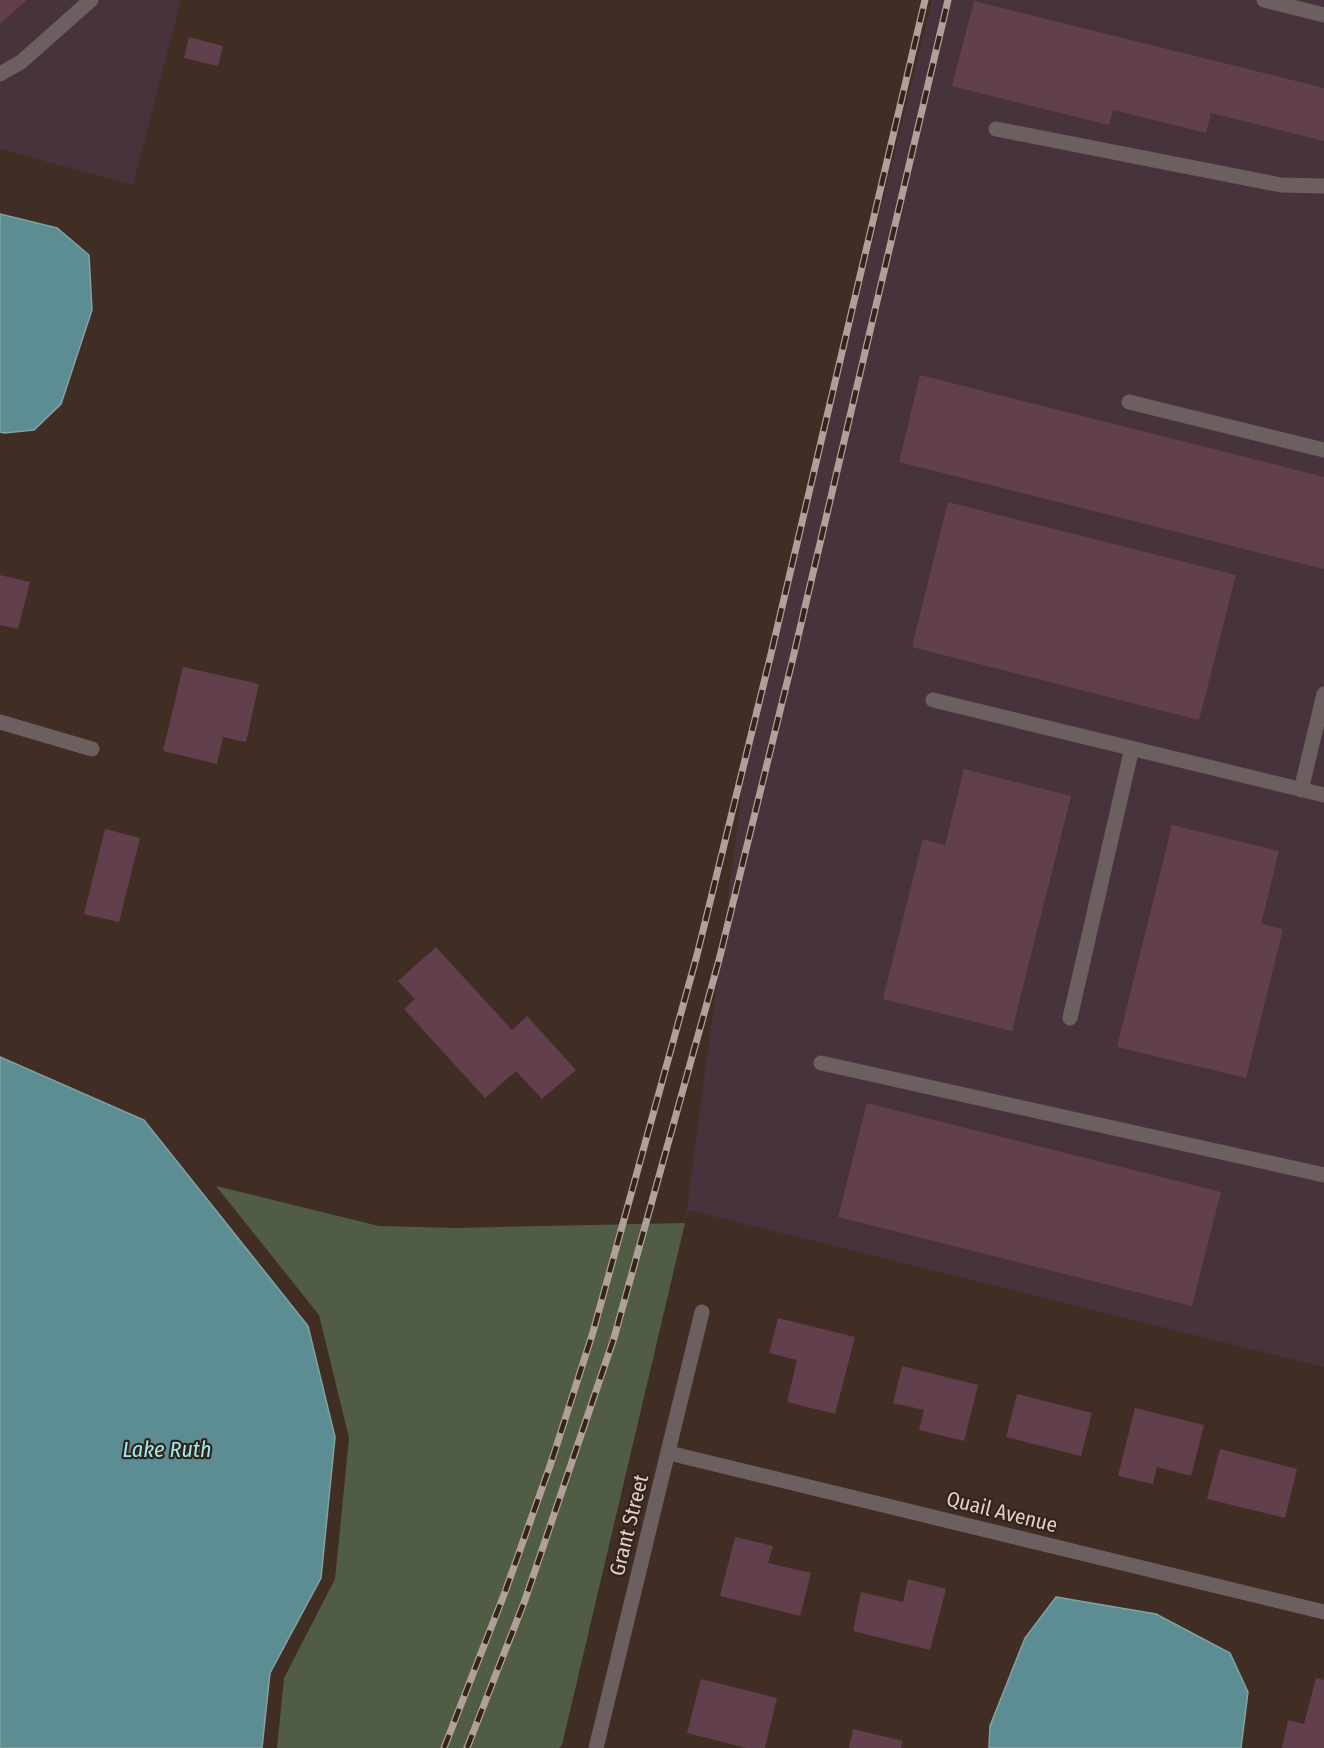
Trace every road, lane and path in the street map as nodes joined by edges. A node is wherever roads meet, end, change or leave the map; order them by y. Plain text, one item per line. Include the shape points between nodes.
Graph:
1 (91, 0) edge
2 (1264, 0) edge
3 (1324, 15) edge
4 (0, 74) edge
5 (996, 129) dead end
6 (1324, 186) edge
7 (1130, 402) dead end
8 (1324, 450) edge
9 (1324, 694) edge
10 (933, 700) dead end
11 (0, 722) edge
12 (1132, 748) junction
13 (92, 749) dead end
14 (1301, 790) junction
15 (1324, 795) edge
16 (1070, 1018) dead end
17 (821, 1063) dead end
18 (1324, 1175) edge
19 (702, 1312) dead end
20 (669, 1452) junction
21 (1324, 1612) edge
22 (596, 1748) edge

1 - 4 street via 21,62
2 - 3 street
5 - 6 street via 1281,185
7 - 8 street
9 - 14 street
10 - 12 street
11 - 13 street
12 - 14 street
12 - 16 street
14 - 15 street
17 - 18 street
19 - 20 street, Grant Street
20 - 21 street, Quail Avenue
20 - 22 street, Grant Street

